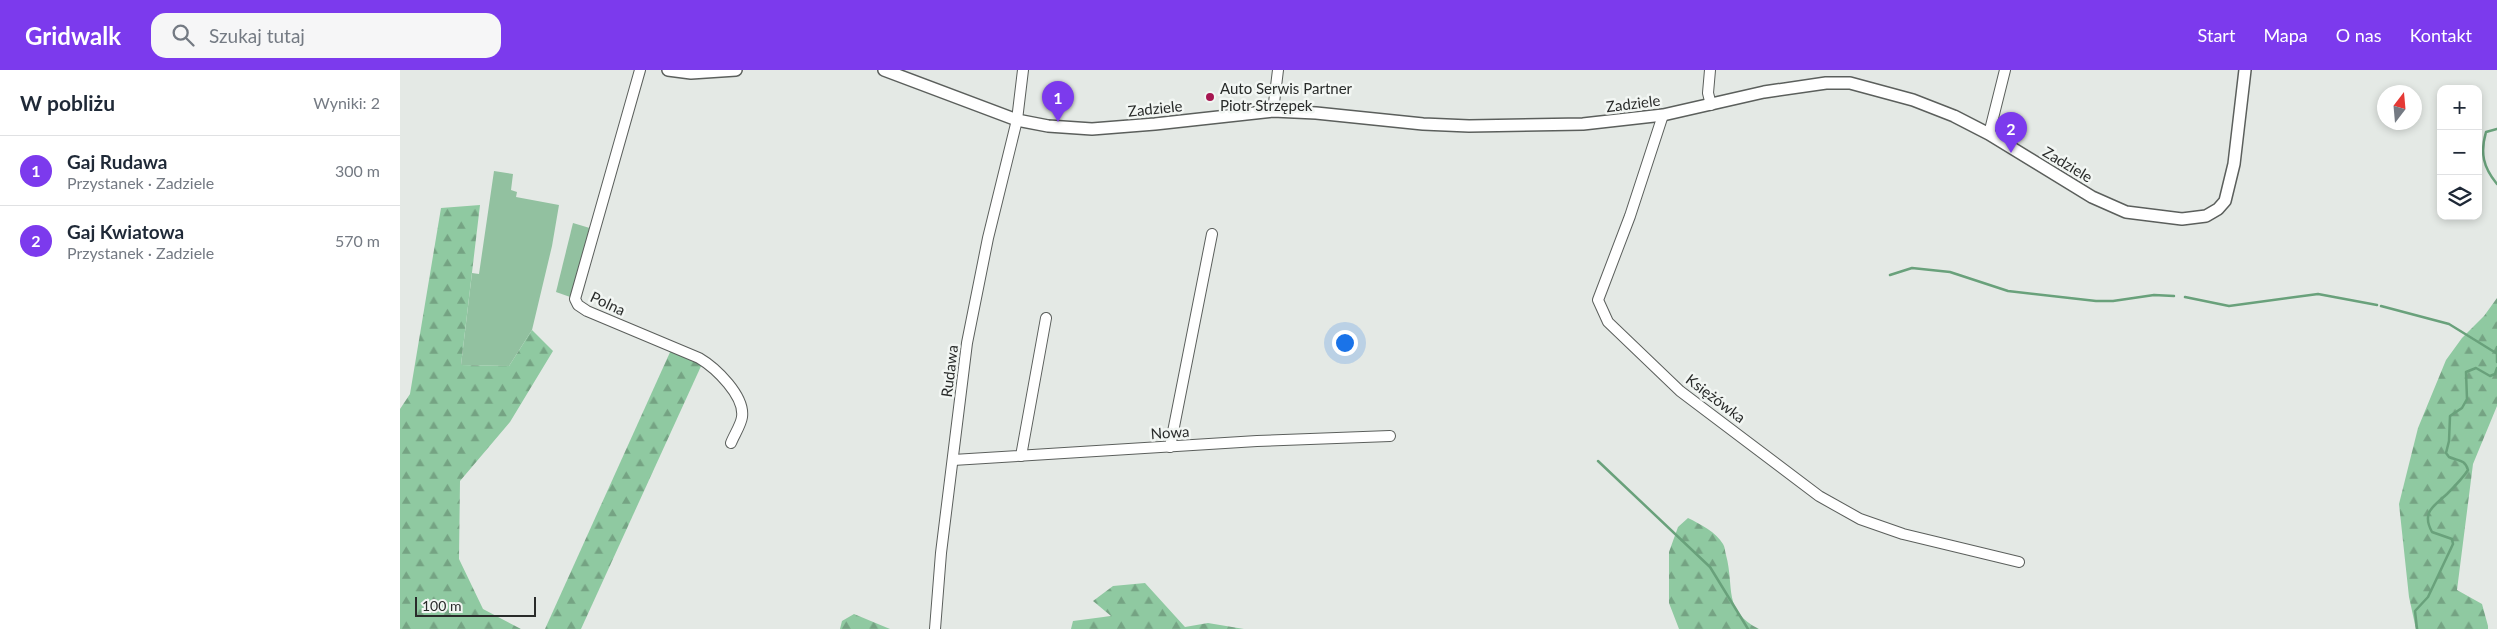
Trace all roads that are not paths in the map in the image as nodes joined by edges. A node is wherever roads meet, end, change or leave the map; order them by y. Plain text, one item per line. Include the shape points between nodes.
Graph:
1 (640, 70) edge
2 (668, 70) edge
3 (736, 70) edge
4 (884, 70) edge
5 (1023, 70) edge
6 (1278, 70) edge
7 (1710, 70) edge
8 (2005, 70) edge
9 (2245, 70) edge
10 (1711, 105) junction
11 (1274, 111) junction
12 (1662, 116) junction
13 (1017, 120) junction
14 (1989, 134) junction
15 (1212, 234) dead end
16 (1046, 318) dead end
17 (1390, 436) dead end
18 (731, 443) dead end
19 (1170, 447) junction
20 (1022, 456) junction
21 (953, 460) junction
22 (2019, 562) dead end
23 (935, 629) edge

1 - 18 street, Polna via 575,300 587,311 713,366 742,405 742,419
2 - 3 street via 691,73
4 - 13 street, Zadziele
5 - 13 street, Rudawa
6 - 11 street
7 - 10 street via 1708,93
8 - 14 street
9 - 14 street, Zadziele via 2228,190 2222,205 2206,216 2166,219 2126,212 2092,197
10 - 12 street, Zadziele
10 - 14 street, Zadziele via 1764,92 1850,82 1937,108
11 - 12 street, Zadziele via 1470,126 1584,124
11 - 13 street, Zadziele via 1092,128 1048,126
12 - 22 street, Księżówka via 1633,207 1598,300 1608,322 1680,391 1820,496 1860,519 1903,534
13 - 21 street, Rudawa via 967,343
15 - 19 street
16 - 20 street
17 - 19 street, Nowa
19 - 20 street, Nowa
20 - 21 street, Nowa
21 - 23 street, Rudawa

